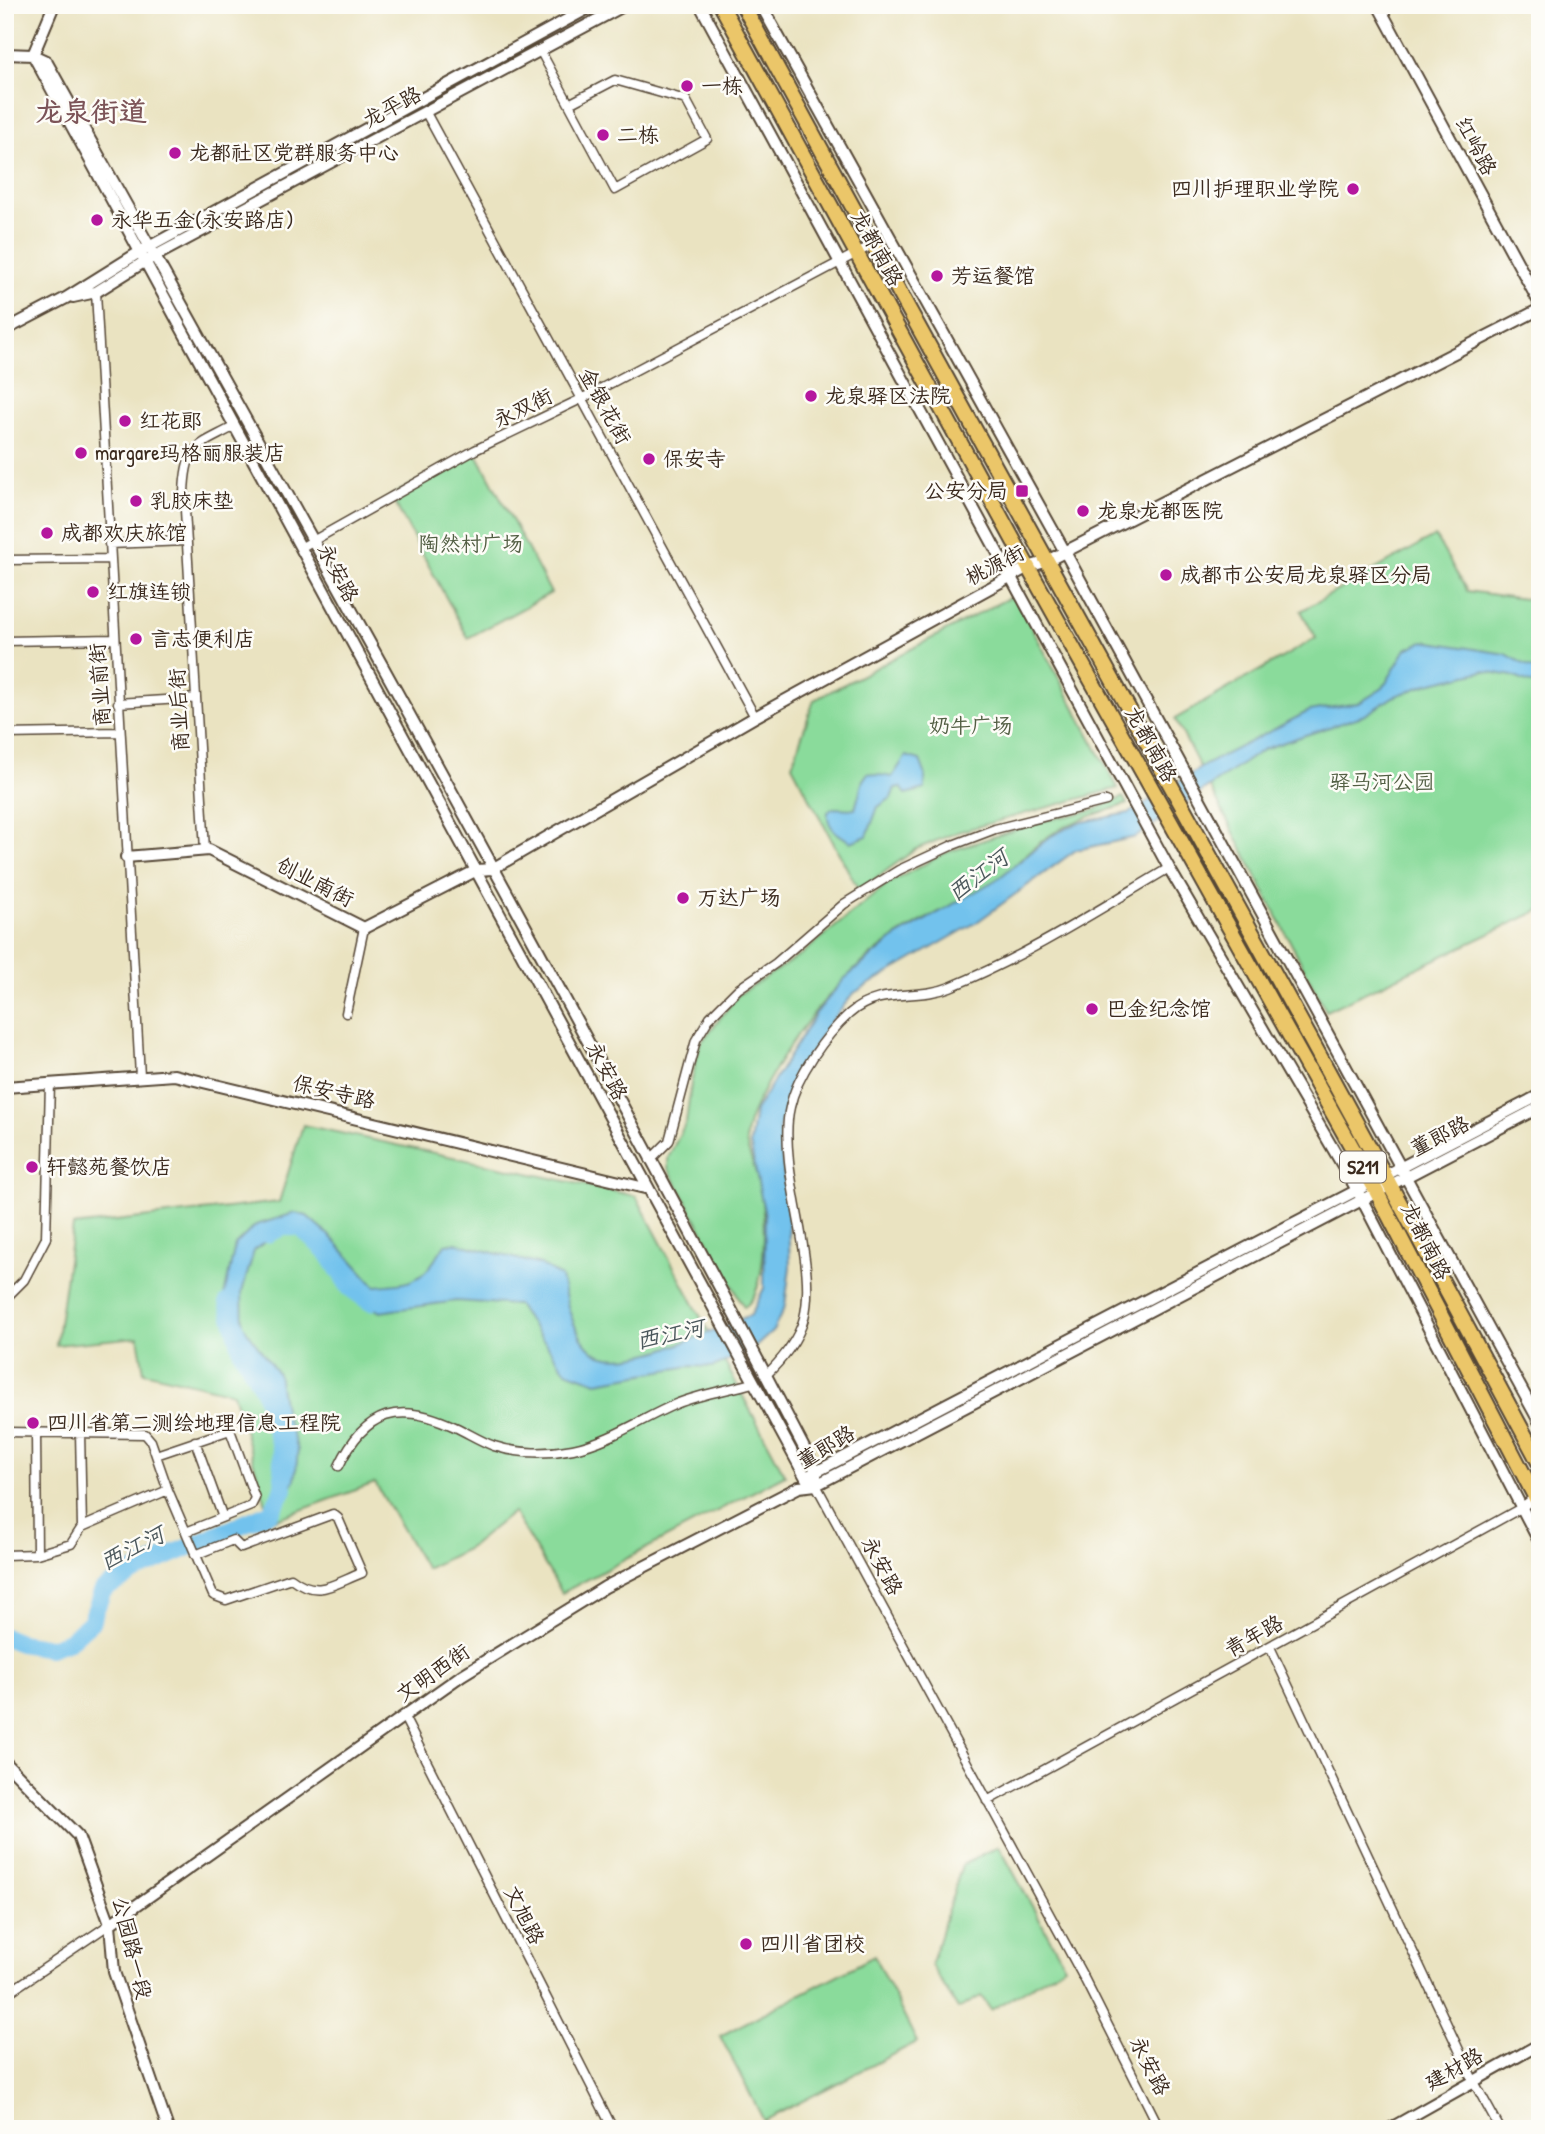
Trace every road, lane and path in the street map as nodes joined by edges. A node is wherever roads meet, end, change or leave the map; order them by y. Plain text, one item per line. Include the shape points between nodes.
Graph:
1 (54, 5) edge
2 (594, 5) edge
3 (625, 5) edge
4 (700, 5) edge
5 (722, 5) edge
6 (743, 5) edge
7 (761, 5) edge
8 (1378, 5) edge
9 (540, 50) junction
10 (5, 54) edge
11 (33, 55) junction
12 (569, 104) junction
13 (425, 111) junction
14 (872, 245) junction
15 (152, 251) junction
16 (856, 252) junction
17 (141, 258) junction
18 (841, 260) junction
19 (96, 292) junction
20 (66, 298) junction
21 (1540, 307) edge
22 (5, 330) edge
23 (581, 399) junction
24 (235, 426) junction
25 (187, 541) junction
26 (314, 541) junction
27 (109, 544) junction
28 (302, 547) junction
29 (1065, 552) junction
30 (110, 559) junction
31 (5, 561) edge
32 (1045, 562) junction
33 (1028, 567) junction
34 (1012, 576) junction
35 (114, 639) junction
36 (5, 641) edge
37 (196, 698) junction
38 (118, 703) junction
39 (755, 718) junction
40 (120, 732) junction
41 (5, 734) edge
42 (1106, 802) dead end
43 (205, 850) junction
44 (127, 857) junction
45 (1169, 868) junction
46 (492, 869) junction
47 (477, 870) junction
48 (365, 928) junction
49 (346, 1013) dead end
50 (140, 1076) junction
51 (50, 1083) junction
52 (5, 1087) edge
53 (1540, 1095) edge
54 (1540, 1107) edge
55 (650, 1160) junction
56 (1402, 1172) junction
57 (1388, 1179) junction
58 (1374, 1187) junction
59 (649, 1189) junction
60 (1360, 1195) junction
61 (5, 1299) edge
62 (5, 1305) edge
63 (6, 1318) edge
64 (766, 1375) junction
65 (753, 1383) junction
66 (1540, 1423) edge
67 (5, 1432) edge
68 (36, 1432) junction
69 (80, 1432) junction
70 (195, 1441) junction
71 (156, 1455) junction
72 (1540, 1464) edge
73 (339, 1466) dead end
74 (816, 1471) junction
75 (802, 1482) junction
76 (816, 1485) junction
77 (168, 1489) junction
78 (1537, 1502) edge
79 (1521, 1508) junction
80 (222, 1515) junction
81 (82, 1527) junction
82 (188, 1536) junction
83 (1540, 1543) edge
84 (195, 1553) junction
85 (37, 1554) junction
86 (5, 1555) edge
87 (1270, 1647) junction
88 (404, 1717) junction
89 (5, 1762) edge
90 (987, 1801) junction
91 (110, 1924) junction
92 (5, 1995) edge
93 (1540, 2043) edge
94 (1473, 2080) junction
95 (168, 2129) edge
96 (613, 2129) edge
97 (1160, 2129) edge
98 (1389, 2129) edge
99 (1500, 2129) edge

1 - 11 street
2 - 15 street, 龙平路
3 - 9 street, 龙平路
4 - 18 street
5 - 16 main road, 龙都南路 / S211
6 - 14 main road, 龙都南路 / S211
7 - 29 street
8 - 21 street, 红岭路
9 - 12 street
9 - 13 street, 龙平路
10 - 11 street
11 - 15 street via 46,61
11 - 17 street, 永安路
12 - 12 street via 615,190 707,139 685,100 615,80
13 - 15 street, 龙平路
13 - 23 street, 金银花街
14 - 16 street, 永双街
14 - 32 main road, 龙都南路 / S211
15 - 17 street, 龙平路
15 - 26 street
16 - 18 street, 永双街
16 - 33 main road, 龙都南路 / S211
17 - 19 street, 龙平路
17 - 20 street, 龙平路
17 - 24 street, 永安路
18 - 23 street, 永双街
18 - 34 street
19 - 20 street, 龙平路
19 - 27 street, 商业前街
20 - 22 street, 龙平路
21 - 29 street, 桃源街
23 - 26 street, 永双街 via 475,450
23 - 39 street, 金银花街
24 - 25 street, 商业后街 via 198,446 185,462
24 - 28 street, 永安路
25 - 27 street
25 - 37 street, 商业后街
26 - 28 street, 永双街
26 - 46 street
27 - 30 street, 商业前街
28 - 47 street, 永安路
29 - 32 street, 桃源街
29 - 56 street
30 - 31 street
30 - 35 street, 商业前街
32 - 33 street, 桃源街
32 - 57 main road, 龙都南路 / S211
33 - 34 street, 桃源街
33 - 58 main road, 龙都南路 / S211
34 - 39 street, 桃源街
34 - 45 street
35 - 36 street
35 - 38 street, 商业前街
37 - 38 street
37 - 43 street, 商业后街
38 - 40 street, 商业前街
39 - 46 street, 桃源街
40 - 41 street
40 - 44 street, 商业前街
42 - 55 street via 953,845 899,870 844,904 710,1017 696,1040 669,1141
43 - 44 street
43 - 48 street, 创业南街
44 - 50 street, 商业前街
45 - 60 street
45 - 64 street via 1026,951 947,989 885,995 851,1013 832,1033 803,1075 789,1108 788,1139 806,1261 804,1319 782,1359
46 - 47 street, 桃源街
46 - 55 street
47 - 48 street, 创业南街
47 - 59 street, 永安路
48 - 49 street
50 - 51 street, 保安寺路
50 - 59 street, 保安寺路 via 174,1074
51 - 52 street, 保安寺路
51 - 61 street via 46,1238 24,1280
53 - 56 street, 董郞路
54 - 56 street, 董郞路
55 - 64 street
56 - 57 street, 董郞路
56 - 66 street
57 - 58 street, 董郞路
57 - 72 main road, 龙都南路 / S211
58 - 60 street, 董郞路
58 - 78 main road, 龙都南路 / S211
59 - 65 street, 永安路
60 - 74 street, 董郞路
60 - 76 street, 董郞路
60 - 79 street
62 - 63 street
64 - 74 street
65 - 73 street via 677,1404 610,1438 572,1450 527,1452 493,1446 423,1414 400,1412 371,1420 351,1440
65 - 75 street, 永安路
67 - 68 street
68 - 69 street
68 - 85 street
69 - 71 street via 145,1434
69 - 81 street
70 - 71 street
70 - 80 street
70 - 80 street via 230,1430 255,1498 251,1506
71 - 77 street
74 - 75 street, 董郞路
74 - 76 street
75 - 76 street, 永安路
75 - 88 street, 文明西街 via 605,1587 462,1675
76 - 90 street, 永安路
77 - 81 street
77 - 82 street
78 - 79 street, 青年路
79 - 83 street
79 - 87 street, 青年路
80 - 82 street
81 - 85 street via 71,1544
82 - 84 street
84 - 84 street via 213,1595 226,1600 291,1578 306,1590 318,1590 362,1573 333,1514 241,1548 233,1540
85 - 86 street
87 - 90 street, 青年路
87 - 94 street
88 - 91 street, 文明西街
88 - 96 street, 文旭路
89 - 91 street, 公园路一段 via 78,1836
90 - 97 street, 永安路
91 - 92 street
91 - 95 street, 公园路一段 via 114,1972
93 - 94 street, 建材路
94 - 98 street, 建材路
94 - 99 street

